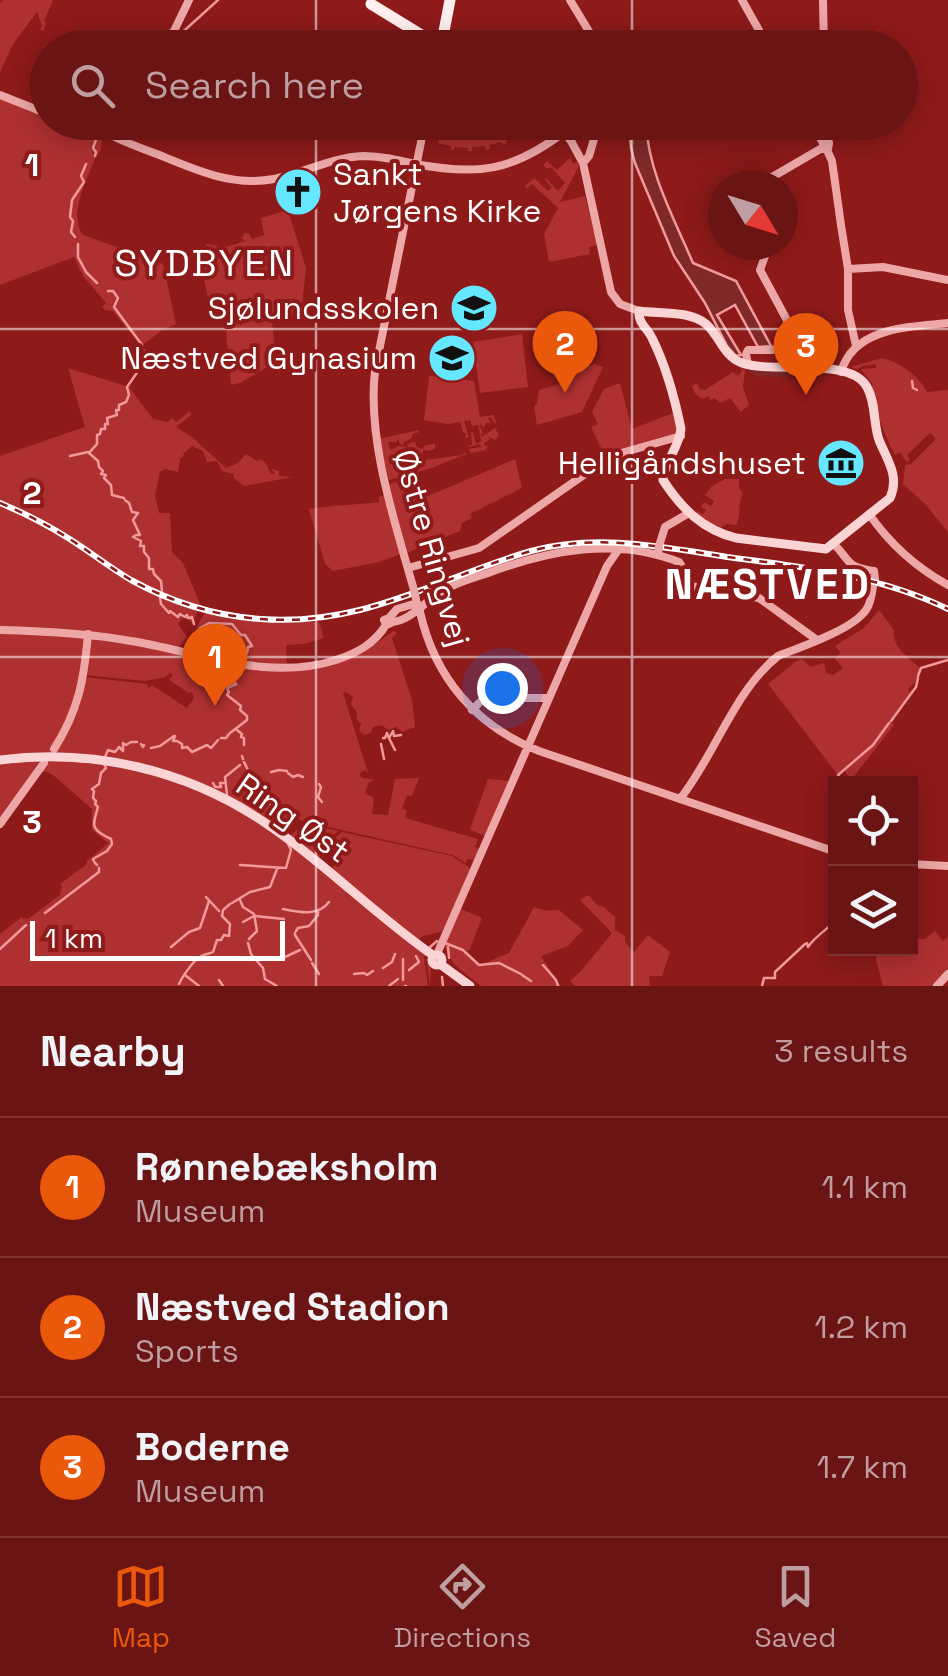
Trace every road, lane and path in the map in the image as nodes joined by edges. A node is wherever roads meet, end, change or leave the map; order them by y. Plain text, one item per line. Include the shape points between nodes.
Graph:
1 (189, 0) edge
2 (450, 0) edge
3 (570, 0) edge
4 (742, 0) edge
5 (824, 0) edge
6 (368, 2) edge
7 (175, 30) edge
8 (414, 30) edge
9 (444, 30) edge
10 (588, 30) edge
11 (759, 30) edge
12 (824, 30) edge
13 (0, 95) edge
14 (30, 107) edge
15 (124, 140) edge
16 (422, 140) edge
17 (553, 140) edge
18 (569, 140) edge
19 (594, 140) edge
20 (822, 140) edge
21 (826, 140) edge
22 (825, 146) junction
23 (583, 163) junction
24 (417, 164) junction
25 (787, 170) edge
26 (763, 260) edge
27 (848, 269) junction
28 (948, 280) edge
29 (639, 311) junction
30 (948, 323) edge
31 (796, 338) junction
32 (856, 346) junction
33 (748, 365) junction
34 (810, 368) junction
35 (841, 372) junction
36 (874, 419) junction
37 (681, 436) junction
38 (889, 455) junction
39 (689, 513) junction
40 (870, 515) junction
41 (834, 544) junction
42 (619, 549) junction
43 (658, 551) junction
44 (408, 568) junction
45 (948, 585) edge
46 (417, 602) junction
47 (389, 622) junction
48 (0, 630) edge
49 (88, 634) junction
50 (817, 640) junction
51 (549, 698) junction
52 (472, 710) junction
53 (528, 746) junction
54 (54, 749) dead end
55 (0, 760) edge
56 (44, 763) dead end
57 (680, 799) junction
58 (0, 824) edge
59 (828, 849) edge
60 (918, 864) edge
61 (948, 866) edge
62 (437, 958) junction
63 (948, 974) edge
64 (470, 986) edge
65 (936, 986) edge

1 - 7 street
2 - 9 main road
3 - 10 street
4 - 11 street
5 - 12 street
6 - 8 main road
13 - 14 street
15 - 24 street via 237,181 277,178 357,156
16 - 24 street, Østre Ringvej
17 - 24 street via 492,169
18 - 23 street
19 - 23 street
20 - 22 street
21 - 22 street
22 - 25 street
22 - 27 street
23 - 29 street via 610,286
24 - 44 street, Østre Ringvej via 373,390 376,439
26 - 31 street via 760,270
27 - 28 street via 882,267
27 - 32 street
29 - 33 main road via 697,319 728,355
29 - 37 main road via 666,373
30 - 32 street via 892,328
31 - 33 street via 775,350 748,350
31 - 34 street
32 - 35 street
33 - 34 main road
34 - 35 main road
35 - 36 main road via 864,384
36 - 38 main road
36 - 38 main road
37 - 39 main road via 662,477
37 - 44 street via 611,456 479,548
38 - 40 main road via 893,493
38 - 40 main road via 898,486 886,507
39 - 41 main road via 722,534 812,549
39 - 43 street via 664,529
40 - 41 main road
40 - 41 main road
40 - 45 street via 900,552
41 - 50 street via 851,566 874,571 874,583 862,614
42 - 43 street
42 - 47 street via 525,560 449,587 402,621
42 - 51 street
43 - 50 street via 681,562 673,583 764,600
44 - 46 street, Østre Ringvej
46 - 47 street
46 - 52 street, Østre Ringvej via 437,662
47 - 49 street via 372,642 346,656 284,669
48 - 49 street
49 - 54 street via 77,706
50 - 57 street via 771,662
51 - 52 street via 488,698
51 - 53 street
52 - 53 street, Østre Ringvej
53 - 57 street, Østre Ringvej
53 - 62 street
55 - 62 main road, Ring Øst via 102,760 164,773 213,793 267,824
56 - 58 street
57 - 59 street, Østre Ringvej
60 - 61 street
62 - 64 main road, Ring Øst
63 - 65 street

